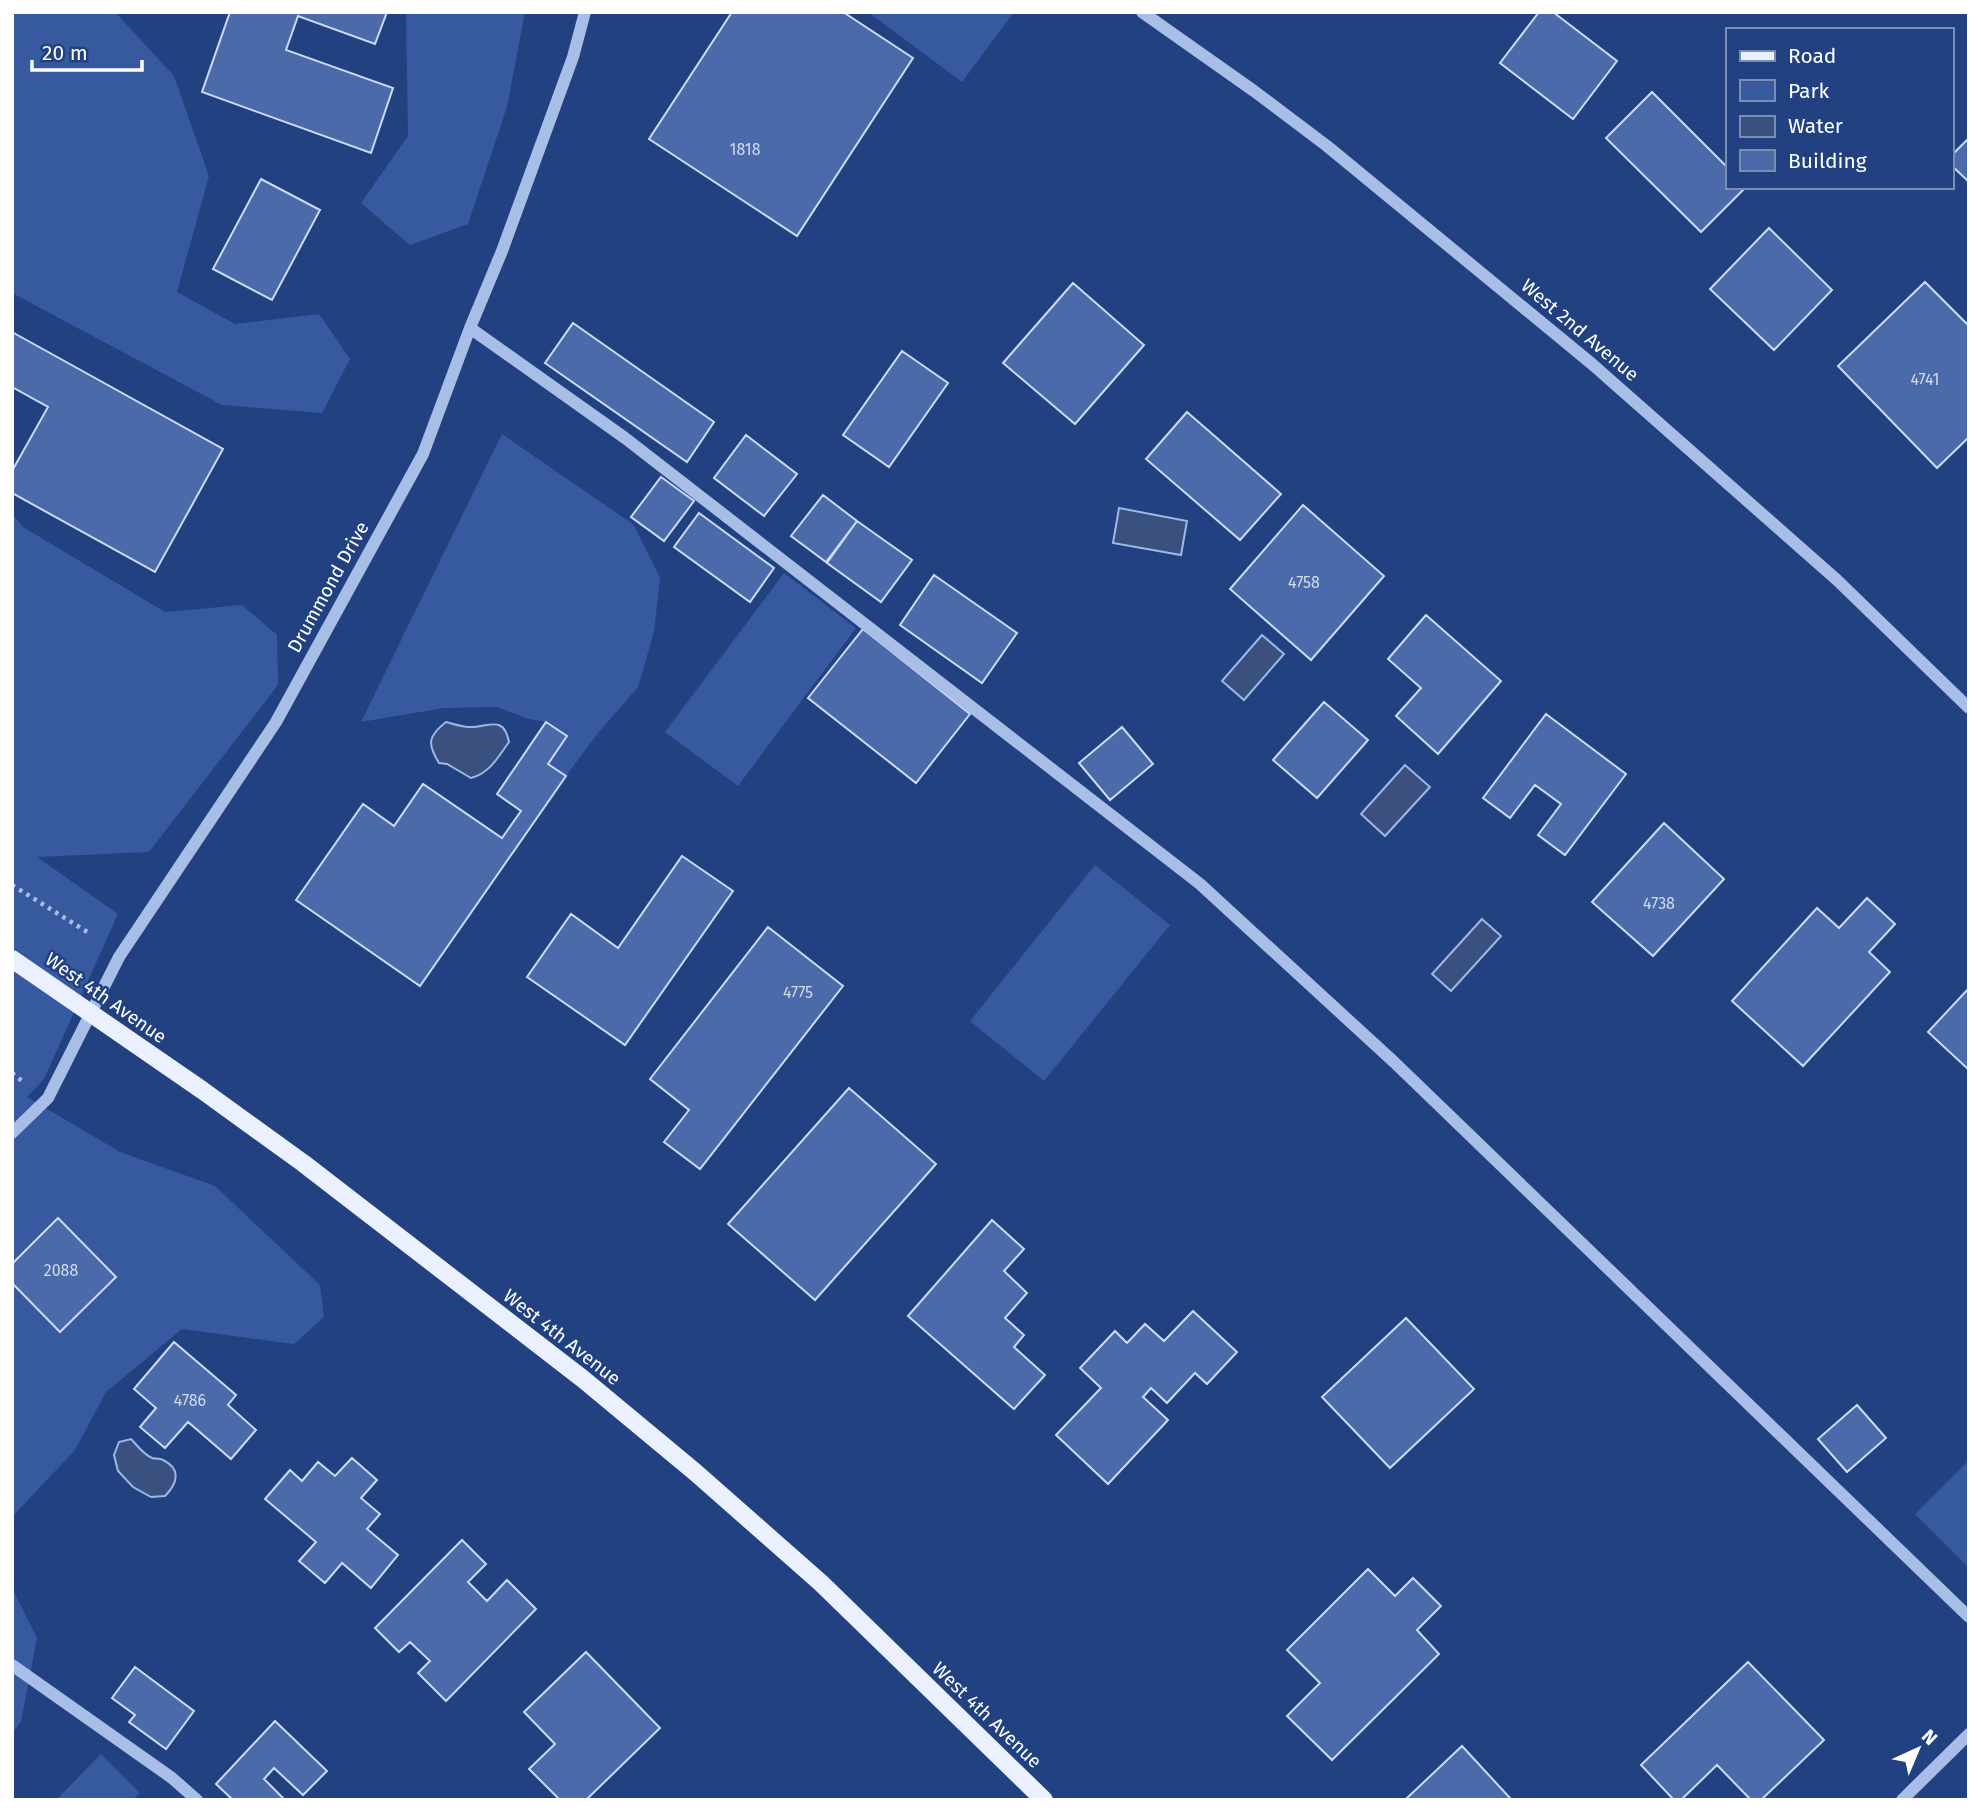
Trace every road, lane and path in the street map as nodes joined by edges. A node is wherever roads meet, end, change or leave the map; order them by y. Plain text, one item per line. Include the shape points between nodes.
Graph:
1 (585, 12) edge
2 (1142, 12) edge
3 (470, 328) junction
4 (1969, 708) edge
5 (12, 885) edge
6 (89, 933) dead end
7 (12, 959) edge
8 (91, 1013) junction
9 (12, 1073) edge
10 (22, 1081) dead end
11 (12, 1133) edge
12 (1969, 1617) edge
13 (12, 1665) edge
14 (1969, 1734) edge
15 (197, 1800) edge
16 (1044, 1800) edge
17 (1902, 1800) edge

1 - 3 street, Drummond Drive via 568,70
2 - 4 street, West 2nd Avenue via 1327,146 1592,364 1837,580
3 - 8 street, Drummond Drive via 423,454 282,709 119,957
3 - 12 street via 625,438 1200,884 1394,1062
5 - 6 path
7 - 8 main road, West 4th Avenue
8 - 11 street, Drummond Drive via 48,1098
8 - 16 main road, West 4th Avenue via 303,1163 583,1379 821,1583
9 - 10 path
13 - 15 street
14 - 17 street

